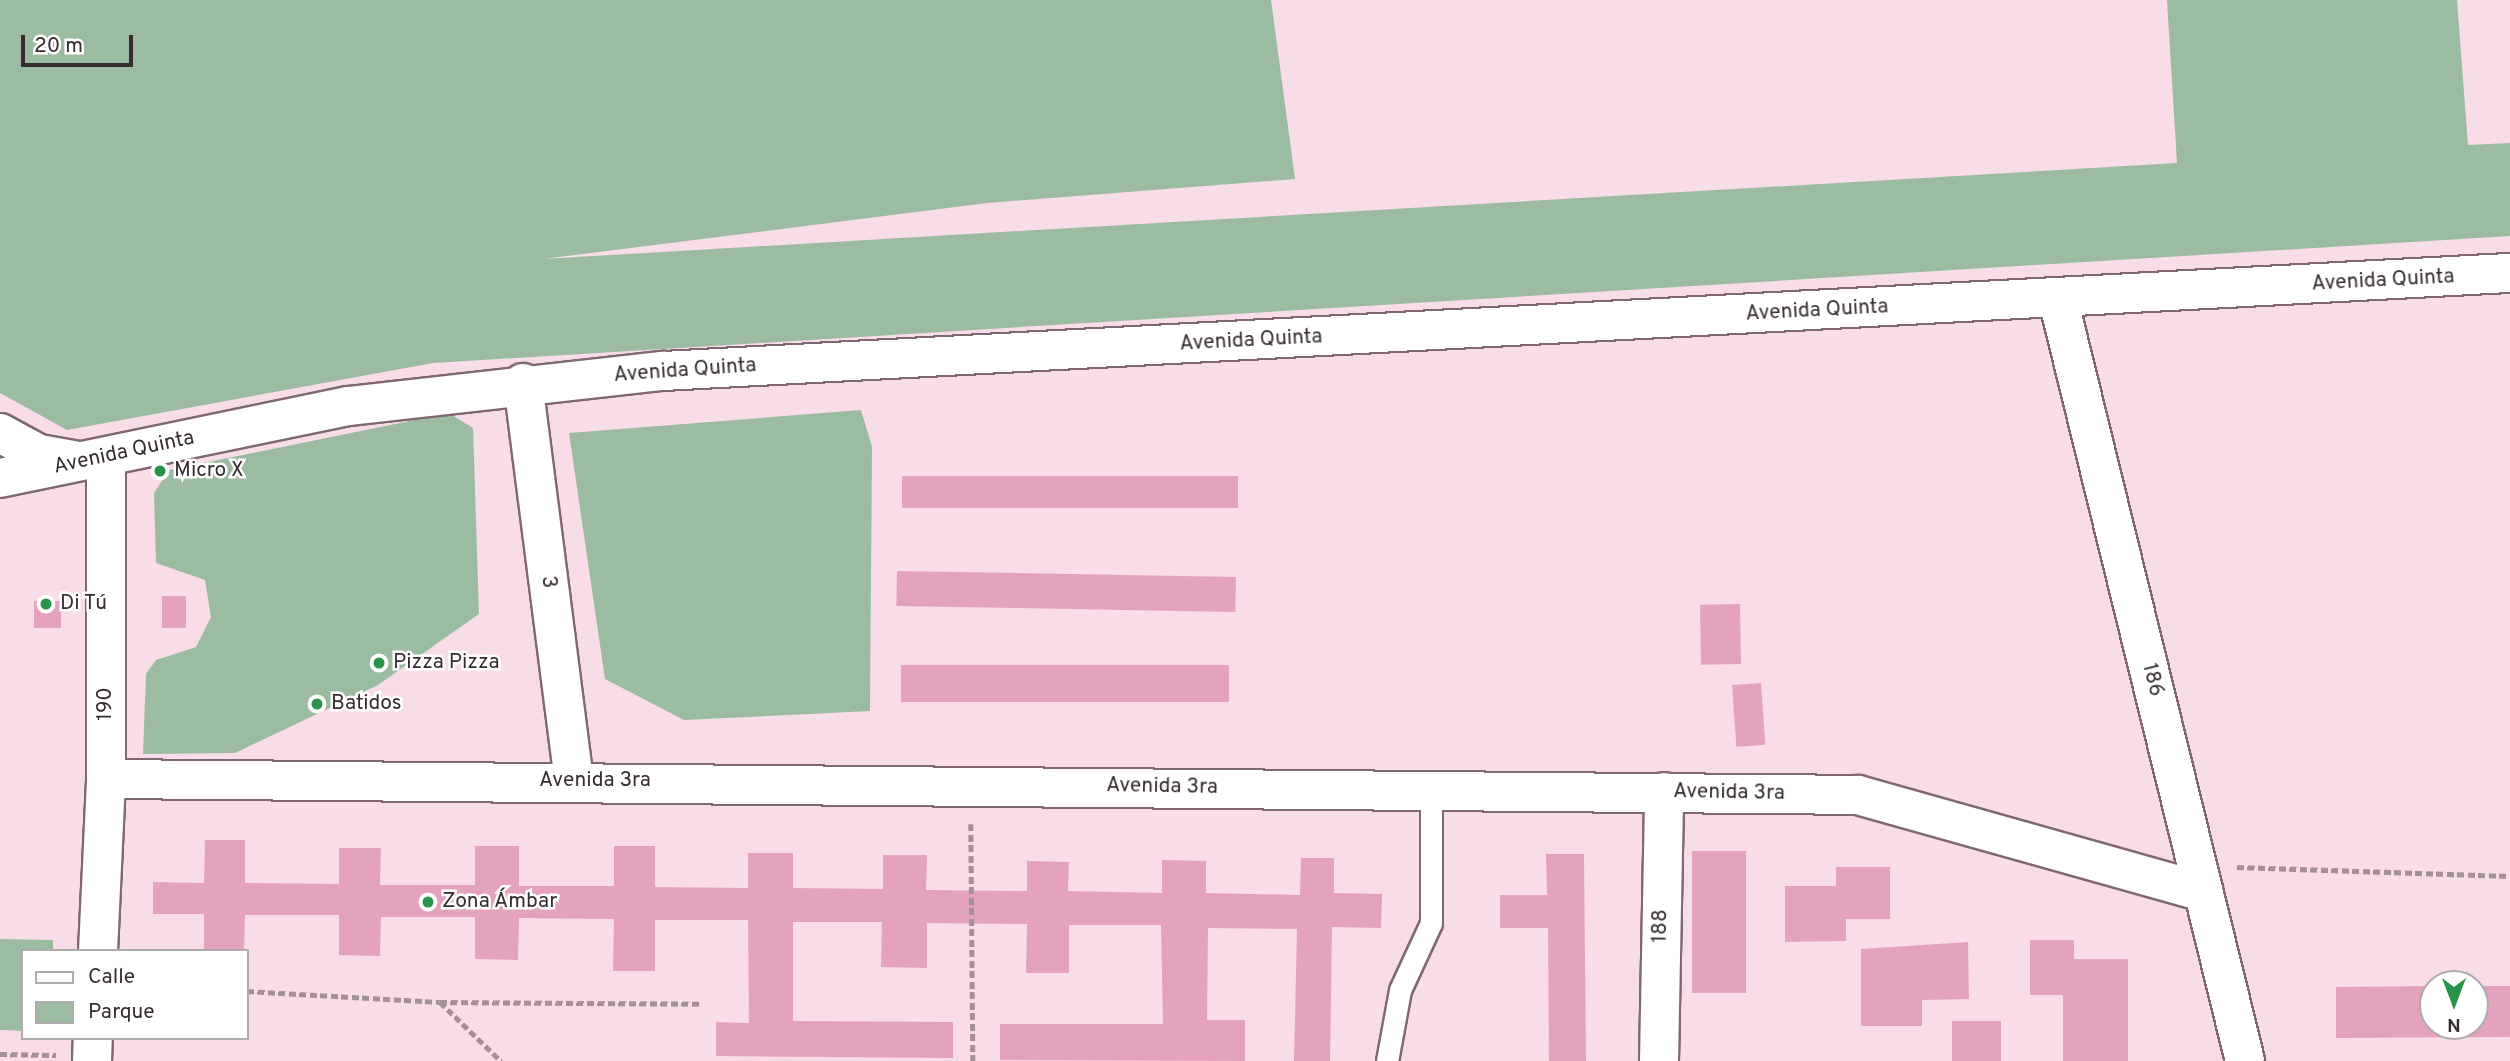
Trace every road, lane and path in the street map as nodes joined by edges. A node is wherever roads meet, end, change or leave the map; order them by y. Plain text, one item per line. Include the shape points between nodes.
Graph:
1 (2510, 274) edge
2 (2058, 299) junction
3 (523, 383) junction
4 (0, 433) edge
5 (94, 460) junction
6 (0, 478) edge
7 (106, 779) junction
8 (574, 780) junction
9 (971, 785) junction
10 (1431, 790) junction
11 (1664, 792) junction
12 (2510, 876) edge
13 (2201, 879) junction
14 (98, 949) edge
15 (248, 991) edge
16 (439, 1002) junction
17 (701, 1003) dead end
18 (92, 1052) edge
19 (0, 1054) edge
20 (501, 1061) edge
21 (973, 1061) edge
22 (1387, 1061) edge
23 (1659, 1061) edge
24 (2245, 1061) edge

1 - 2 street, Avenida Quinta
2 - 3 street, Avenida Quinta
2 - 13 street, 186
3 - 5 street, Avenida Quinta via 349,406
3 - 8 street, 3
4 - 5 street via 39,454
5 - 6 street, Avenida Quinta
5 - 7 street, 190
7 - 8 street, Avenida 3ra
7 - 14 street, 190
8 - 9 street, Avenida 3ra
9 - 10 street, Avenida 3ra
9 - 21 path
10 - 11 street, Avenida 3ra
10 - 22 lane via 1431,923 1400,990
11 - 13 street, Avenida 3ra via 1858,795
11 - 23 street, 188
12 - 13 path
13 - 24 street, 186
15 - 16 path
16 - 17 path
16 - 20 path
18 - 19 path

